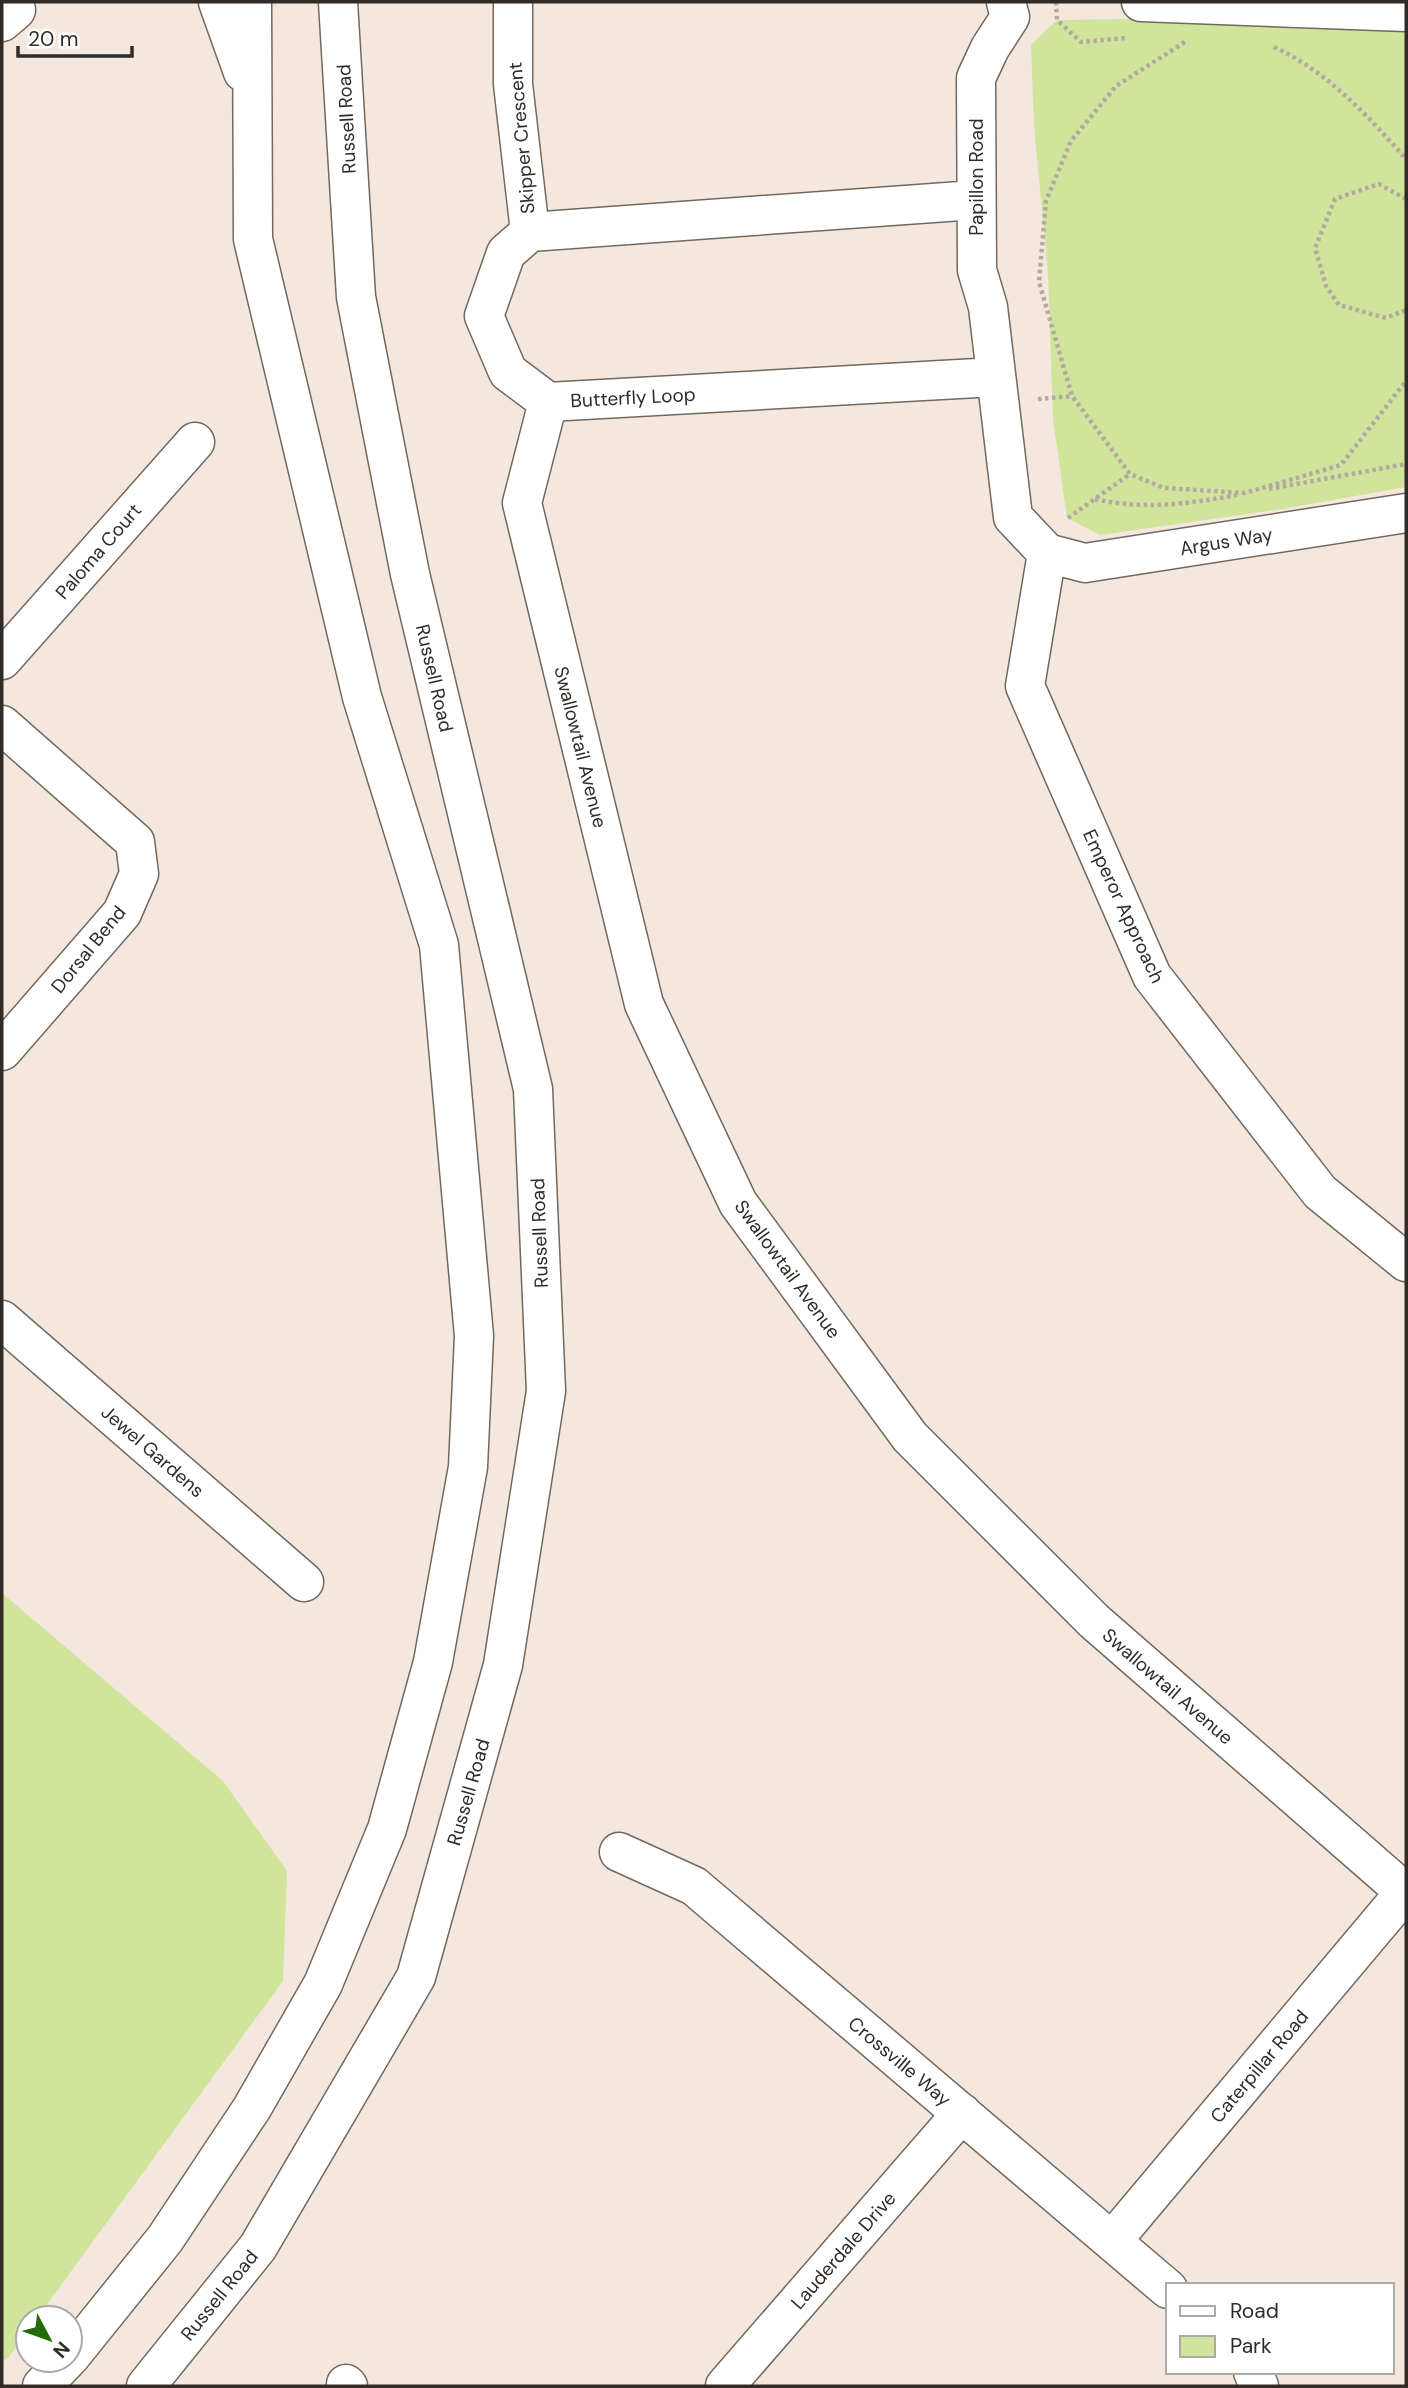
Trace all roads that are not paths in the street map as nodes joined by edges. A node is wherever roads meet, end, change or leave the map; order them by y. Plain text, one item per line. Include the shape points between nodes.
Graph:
1 (218, 2) edge
2 (252, 2) edge
3 (338, 2) edge
4 (513, 2) edge
5 (1141, 2) edge
6 (1017, 7) edge
7 (1406, 12) edge
8 (990, 48) junction
9 (253, 97) junction
10 (975, 200) junction
11 (530, 232) junction
12 (988, 307) junction
13 (995, 377) junction
14 (548, 402) junction
15 (195, 442) dead end
16 (1406, 513) edge
17 (1041, 547) junction
18 (2, 660) edge
19 (2, 725) edge
20 (2, 1051) edge
21 (1406, 1262) edge
22 (2, 1320) edge
23 (304, 1582) dead end
24 (620, 1852) dead end
25 (1406, 1891) edge
26 (962, 2113) junction
27 (1112, 2241) junction
28 (1166, 2287) edge
29 (84, 2339) edge
30 (146, 2386) edge
31 (725, 2386) edge

1 - 9 street
2 - 9 street
3 - 30 street, Russell Road via 356,297 410,574 533,1089 545,1391 503,1665 416,1977 258,2247
4 - 11 street, Skipper Crescent via 513,84
5 - 7 street
6 - 8 street, Papillon Road
8 - 10 street, Papillon Road via 976,78
8 - 12 street, Papillon Road via 1002,257
9 - 29 street via 253,239 362,697 439,945 474,1336 468,1466 433,1662 387,1829 323,1984 252,2108 165,2238
10 - 11 street
10 - 12 street, Papillon Road via 977,270
11 - 14 street, Butterfly Loop via 506,253 484,316 508,372
12 - 13 street, Papillon Road
13 - 14 street, Butterfly Loop
13 - 17 street, Papillon Road via 1013,517
14 - 25 street, Swallowtail Avenue via 522,503 644,1004 738,1203 910,1437 1094,1621
15 - 18 street, Paloma Court
16 - 17 street, Argus Way via 1085,562
17 - 21 street, Emperor Approach via 1026,686 1152,976 1320,1192
19 - 20 street, Dorsal Bend via 135,842 139,874 122,913
22 - 23 street, Jewel Gardens
24 - 26 street, Crossville Way via 694,1886
25 - 27 street, Caterpillar Road
26 - 27 street, Crossville Way
26 - 31 street, Lauderdale Drive
27 - 28 street, Crossville Way

